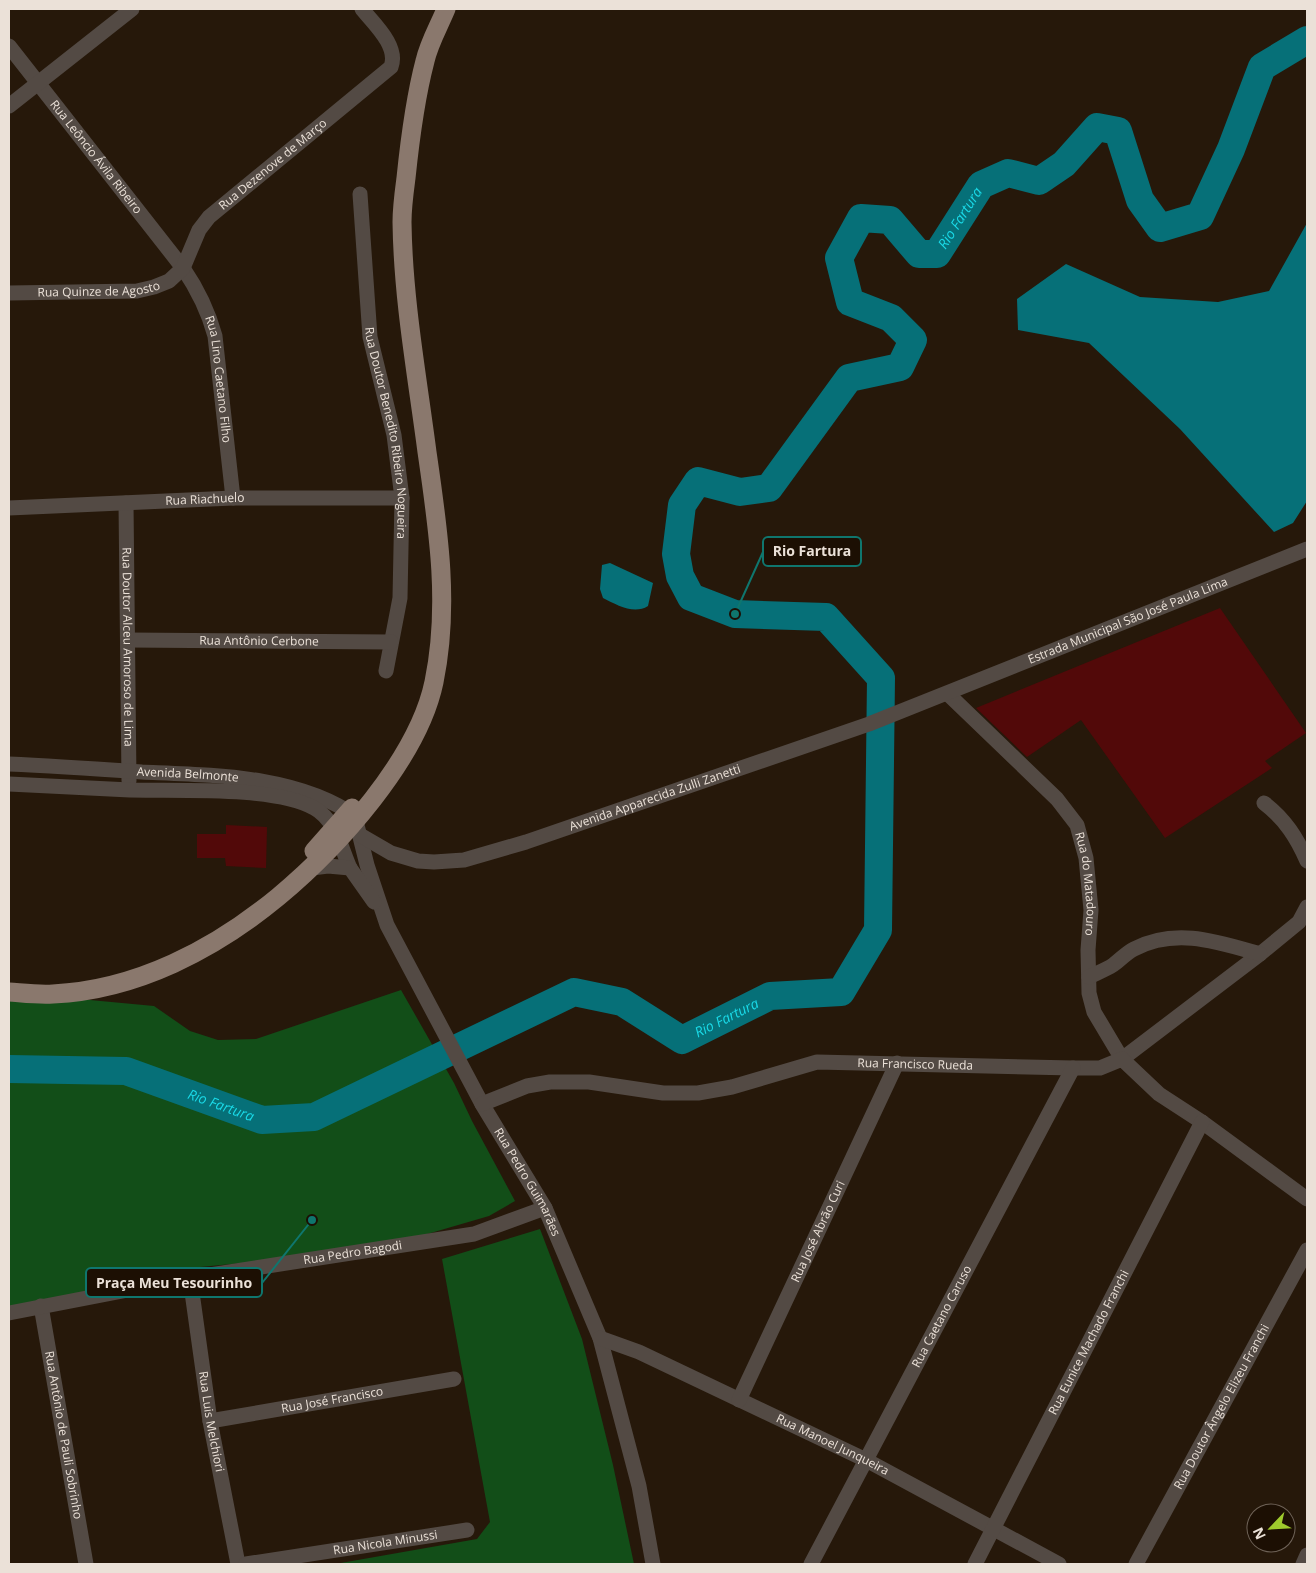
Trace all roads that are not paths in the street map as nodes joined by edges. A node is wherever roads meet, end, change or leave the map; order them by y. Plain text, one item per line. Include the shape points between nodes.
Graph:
1 (132, 9) edge
2 (362, 9) edge
3 (446, 9) edge
4 (9, 46) edge
5 (38, 84) junction
6 (9, 106) edge
7 (360, 194) dead end
8 (183, 268) junction
9 (9, 293) edge
10 (233, 498) junction
11 (402, 498) junction
12 (126, 503) junction
13 (9, 508) edge
14 (1307, 549) edge
15 (128, 640) junction
16 (391, 642) junction
17 (386, 671) dead end
18 (948, 694) junction
19 (9, 764) edge
20 (128, 771) junction
21 (9, 784) edge
22 (130, 790) junction
23 (1264, 803) dead end
24 (353, 814) junction
25 (336, 834) junction
26 (364, 852) junction
27 (391, 853) junction
28 (1307, 862) edge
29 (312, 868) junction
30 (350, 868) junction
31 (273, 901) junction
32 (1307, 907) edge
33 (387, 925) junction
34 (1260, 954) junction
35 (1089, 977) junction
36 (9, 992) edge
37 (1122, 1058) junction
38 (897, 1063) junction
39 (1073, 1068) junction
40 (482, 1104) junction
41 (1202, 1122) junction
42 (1307, 1199) edge
43 (545, 1208) junction
44 (1307, 1250) edge
45 (190, 1278) junction
46 (41, 1306) junction
47 (9, 1313) edge
48 (600, 1338) junction
49 (454, 1379) dead end
50 (739, 1400) junction
51 (210, 1421) junction
52 (866, 1460) junction
53 (994, 1529) junction
54 (467, 1530) dead end
55 (1307, 1555) edge
56 (86, 1564) edge
57 (238, 1564) edge
58 (246, 1564) edge
59 (653, 1564) edge
60 (811, 1564) edge
61 (975, 1564) edge
62 (1059, 1564) edge
63 (1136, 1564) edge
64 (1302, 1564) edge

1 - 5 street
2 - 8 street, Rua Dezenove de Março via 392,48 394,59 391,67 209,218 199,230
3 - 24 main road via 425,58 410,132 402,219 406,299 437,519 443,586 441,628 434,684 421,720 396,765
4 - 5 street, Rua Leôncio Ávila Ribeiro
5 - 6 street
5 - 8 street, Rua Leôncio Ávila Ribeiro
7 - 11 street, Rua Doutor Benedito Ribeiro Nogueira via 370,338 394,435
8 - 9 street, Rua Quinze de Agosto via 169,281 136,291
8 - 10 street, Rua Lino Caetano Filho via 201,295 215,336
10 - 11 street, Rua Riachuelo
10 - 12 street, Rua Riachuelo
11 - 16 street, Rua Doutor Benedito Ribeiro Nogueira via 400,598
12 - 13 street, Rua Riachuelo
12 - 15 street, Rua Doutor Alceu Amoroso de Lima
14 - 18 street, Estrada Municipal São José Paula Lima
15 - 16 street, Rua Antônio Cerbone
15 - 20 street, Rua Doutor Alceu Amoroso de Lima
16 - 17 street, Rua Doutor Benedito Ribeiro Nogueira
18 - 27 street, Avenida Apparecida Zulli Zanetti via 526,842 464,860 418,861
18 - 35 street, Rua do Matadouro via 1057,799 1077,825 1086,858 1091,910
19 - 20 street, Avenida Belmonte
20 - 22 street, Rua Doutor Alceu Amoroso de Lima
20 - 24 street, Avenida Belmonte via 232,776 297,791
21 - 22 street, Avenida Belmonte
22 - 25 street, Avenida Belmonte via 221,792 284,798 316,808
23 - 28 street via 1293,832
24 - 25 main road
24 - 26 street, Rua Pedro Guimarães
24 - 27 street, Avenida Apparecida Zulli Zanetti
25 - 29 main road
25 - 30 street
25 - 31 main road
26 - 27 street
26 - 30 street via 353,857
26 - 33 street, Rua Pedro Guimarães
29 - 30 street
29 - 31 main road
30 - 33 street
31 - 36 main road via 251,920 181,962 90,989 53,994
32 - 34 street, Rua Francisco Rueda via 1299,922
33 - 40 street, Rua Pedro Guimarães
34 - 35 street via 1209,939 1157,939
34 - 37 street, Rua Francisco Rueda
35 - 37 street, Rua do Matadouro via 1094,1012
37 - 39 street, Rua Francisco Rueda via 1100,1068
37 - 41 street via 1159,1094
38 - 39 street, Rua Francisco Rueda
38 - 40 street, Rua Francisco Rueda via 817,1062 732,1087 698,1093 663,1093 589,1082 550,1082 527,1086
38 - 50 street, Rua José Abrão Curi
39 - 52 street, Rua Caetano Caruso
40 - 43 street, Rua Pedro Guimarães
41 - 42 street
41 - 53 street, Rua Eunice Machado Franchi
43 - 45 street, Rua Pedro Bagodi via 474,1234
43 - 48 street, Rua Pedro Guimarães
44 - 63 street, Rua Doutor Ângelo Elizeu Franchi
45 - 46 street, Rua Pedro Bagodi
45 - 51 street, Rua Luis Melchiori
46 - 47 street, Rua Pedro Bagodi
46 - 56 street, Rua Antônio de Pauli Sobrinho
48 - 50 street, Rua Manoel Junqueira via 639,1352
48 - 59 street, Rua Pedro Guimarães via 639,1486
49 - 51 street, Rua José Francisco
50 - 52 street, Rua Manoel Junqueira
51 - 57 street, Rua Luis Melchiori
52 - 53 street, Rua Manoel Junqueira
52 - 60 street, Rua Caetano Caruso
53 - 61 street, Rua Eunice Machado Franchi
53 - 62 street, Rua Manoel Junqueira
54 - 58 street, Rua Nicola Minussi
55 - 64 street

